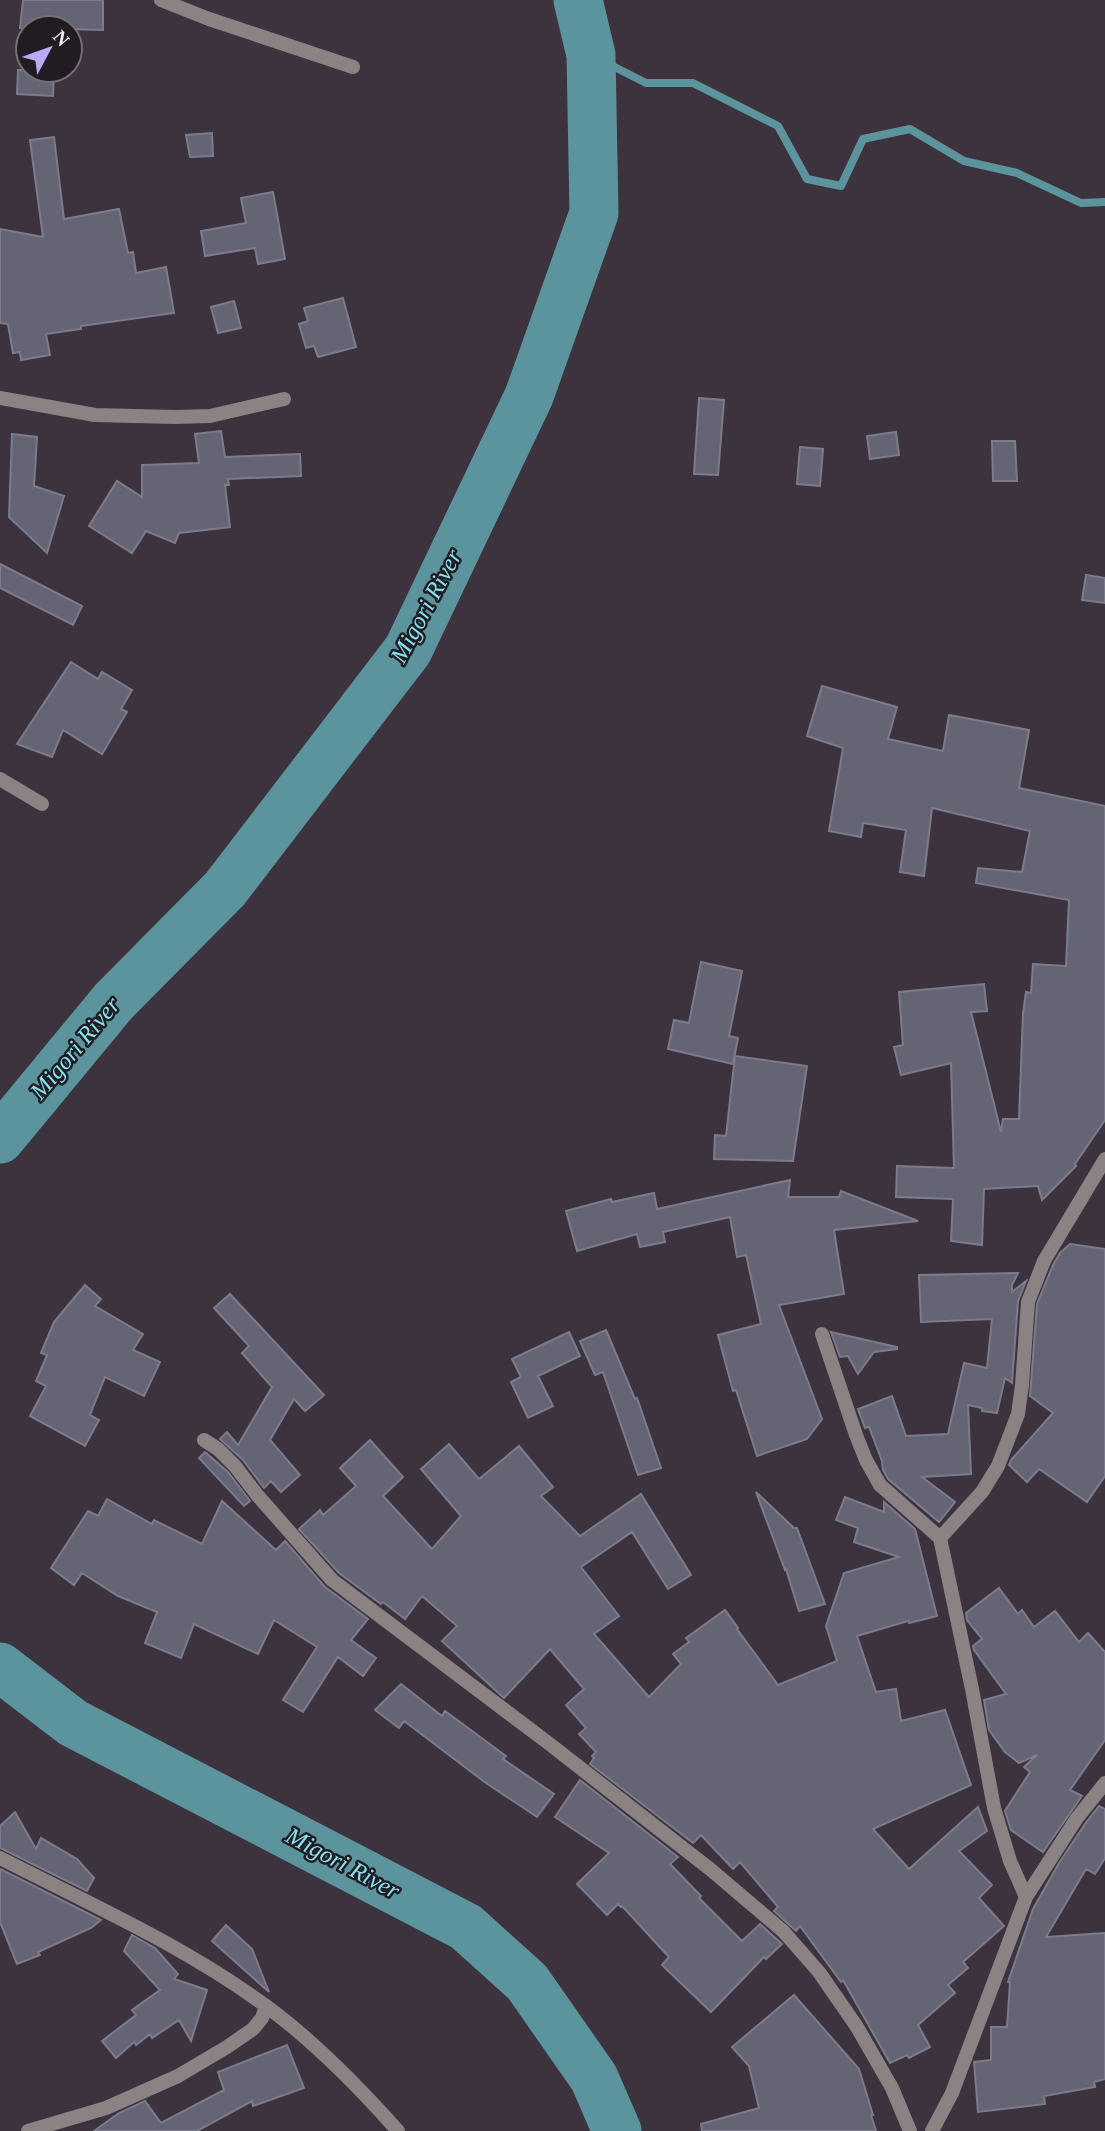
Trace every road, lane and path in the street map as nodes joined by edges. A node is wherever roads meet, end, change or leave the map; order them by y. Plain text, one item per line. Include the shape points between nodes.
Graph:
1 (161, 0) edge
2 (354, 67) dead end
3 (0, 398) edge
4 (284, 399) dead end
5 (0, 779) edge
6 (42, 804) dead end
7 (1105, 1159) edge
8 (822, 1334) dead end
9 (204, 1440) dead end
10 (940, 1538) junction
11 (1105, 1783) edge
12 (0, 1858) edge
13 (1026, 1897) junction
14 (266, 2006) junction
15 (29, 2131) edge
16 (398, 2131) edge
17 (910, 2131) edge
18 (932, 2131) edge

1 - 2 street
3 - 4 street via 95,415 175,417 210,416
5 - 6 street
7 - 10 street via 1044,1261 1028,1301 1018,1414 998,1466 982,1492
8 - 10 street via 856,1435 880,1485
9 - 17 street via 235,1466 332,1580 547,1742 783,1931 857,2027
10 - 13 street via 994,1808
11 - 13 street
12 - 14 street via 124,1920
13 - 18 street via 952,2093
14 - 15 street via 253,2029 178,2076 106,2108
14 - 16 street via 326,2055

